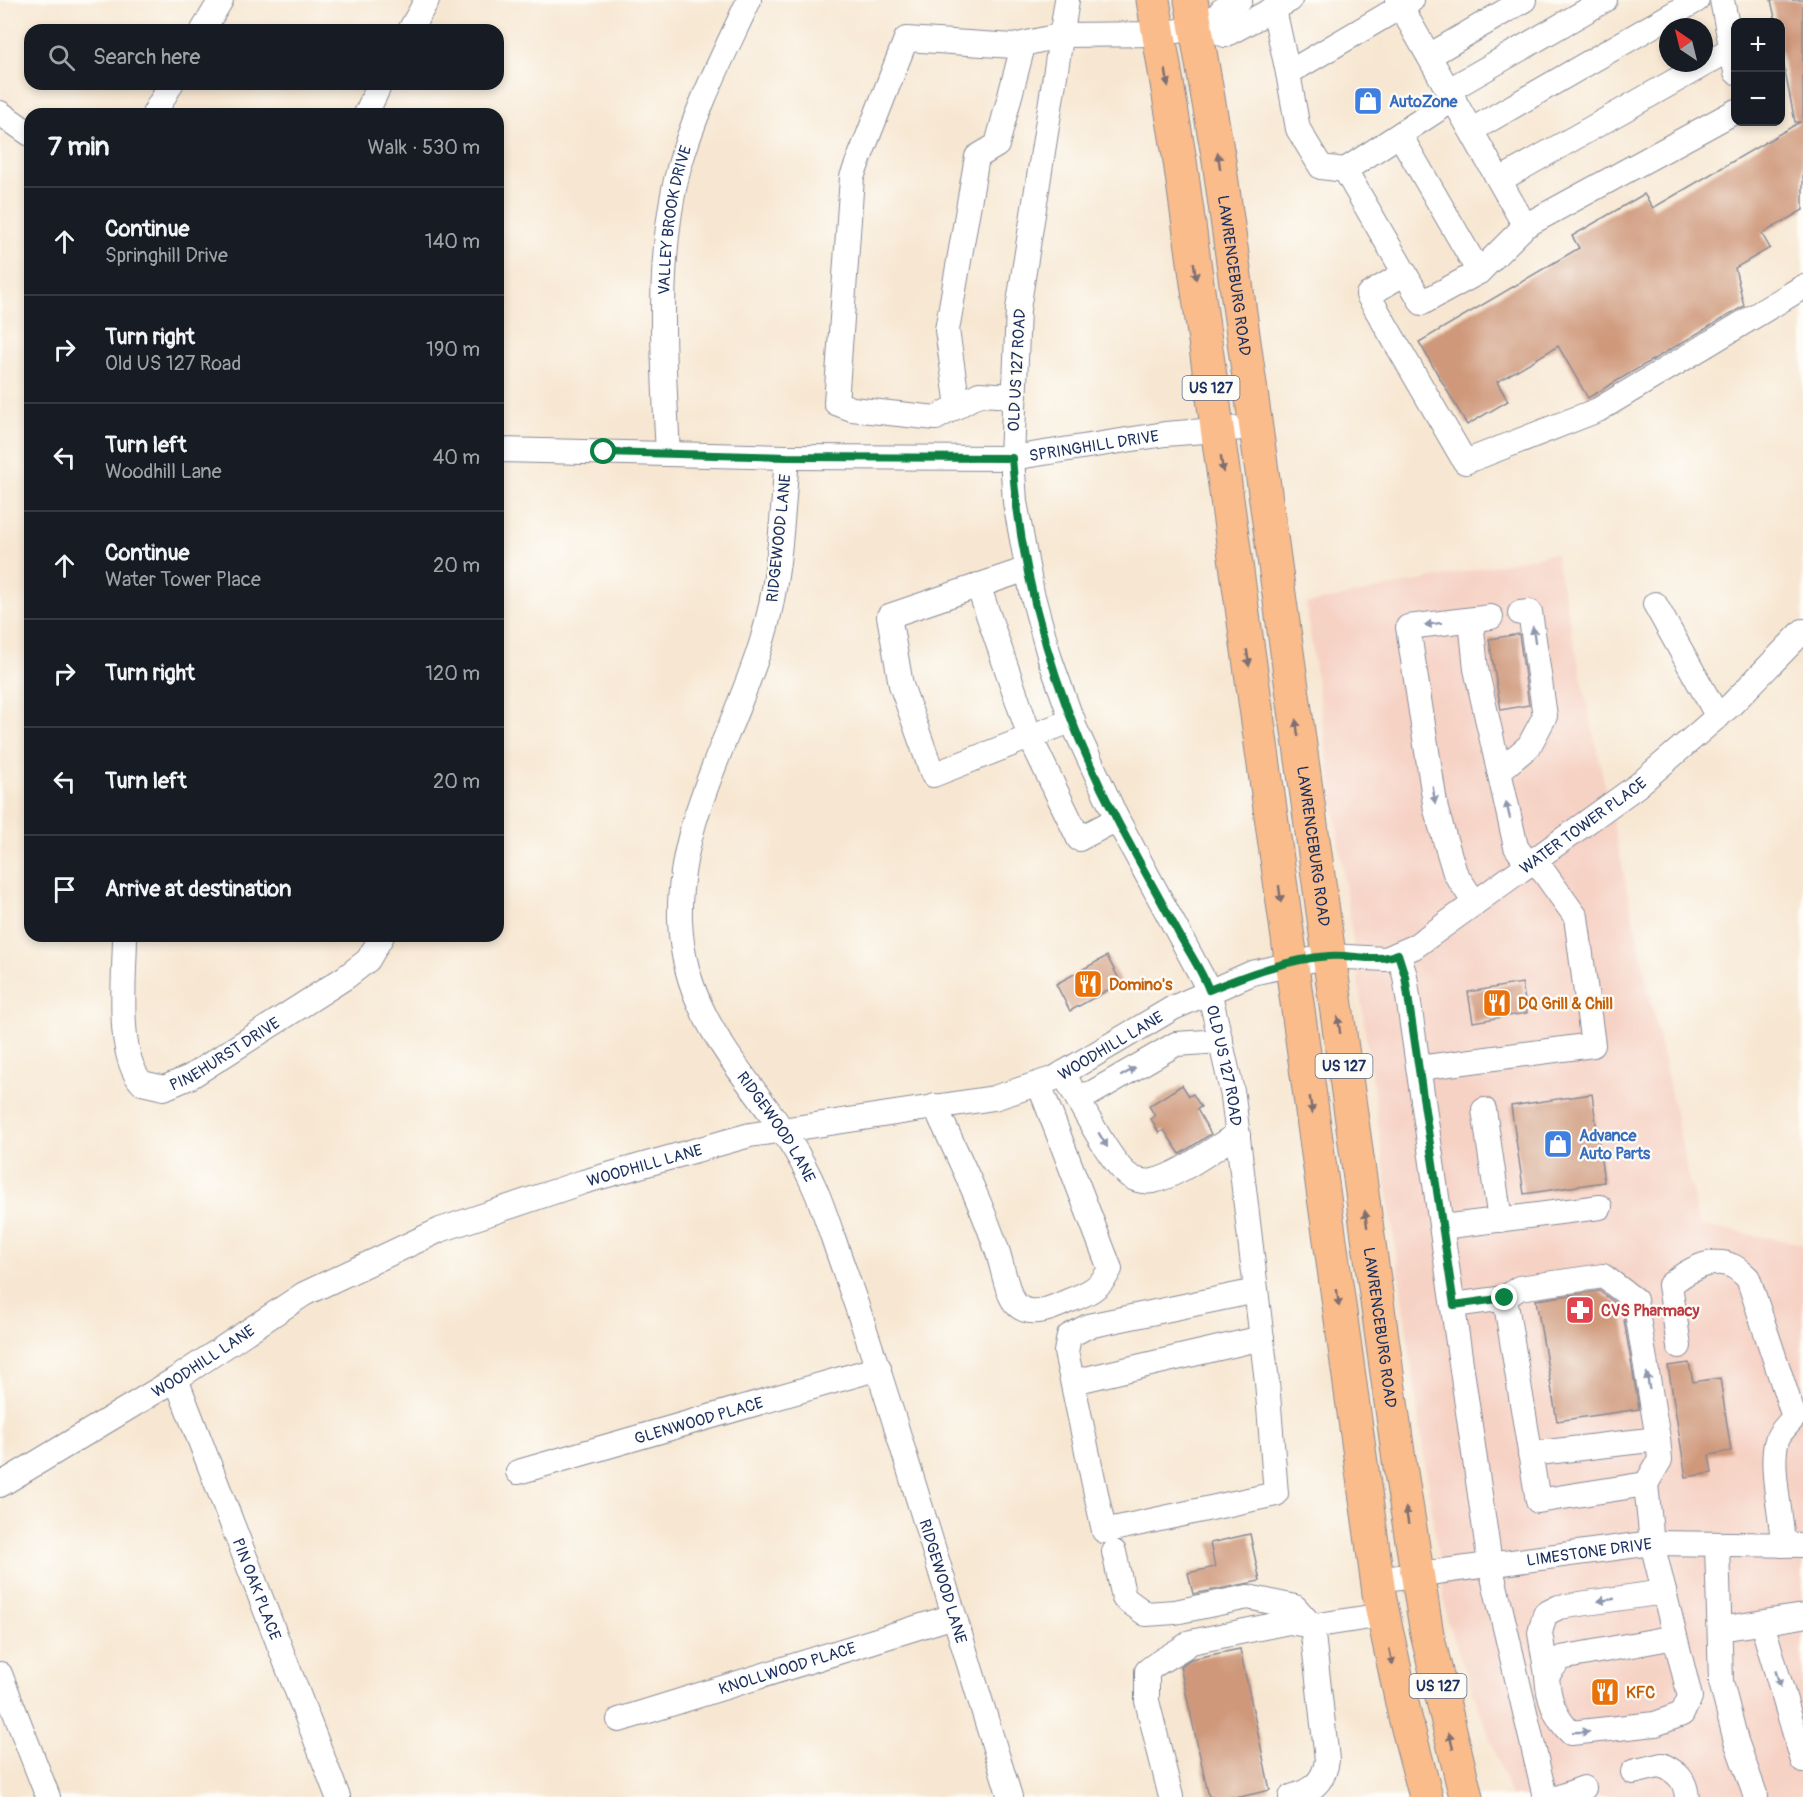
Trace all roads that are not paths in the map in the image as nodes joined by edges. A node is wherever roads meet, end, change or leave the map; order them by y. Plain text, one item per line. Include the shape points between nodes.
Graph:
1 (221, 0) edge
2 (427, 0) edge
3 (749, 0) edge
4 (1067, 0) edge
5 (1153, 0) edge
6 (1240, 0) edge
7 (1524, 0) edge
8 (1605, 0) edge
9 (1697, 0) edge
10 (1722, 0) edge
11 (1403, 2) edge
12 (1280, 3) edge
13 (1199, 18) edge
14 (207, 24) edge
15 (413, 24) edge
16 (1159, 34) junction
17 (1063, 35) junction
18 (1023, 46) junction
19 (1731, 50) edge
20 (1429, 56) junction
21 (1731, 62) edge
22 (1288, 73) junction
23 (168, 90) edge
24 (377, 90) edge
25 (1452, 94) junction
26 (157, 108) edge
27 (369, 108) edge
28 (0, 113) edge
29 (1731, 114) edge
30 (24, 130) edge
31 (1472, 130) junction
32 (1400, 135) junction
33 (1345, 170) junction
34 (1500, 180) junction
35 (1525, 226) junction
36 (1479, 272) junction
37 (1405, 273) junction
38 (1803, 287) edge
39 (1015, 396) junction
40 (958, 406) junction
41 (1256, 427) junction
42 (1216, 430) junction
43 (504, 450) edge
44 (668, 453) junction
45 (787, 457) junction
46 (1012, 458) junction
47 (1027, 569) junction
48 (978, 585) junction
49 (1655, 604) dead end
50 (1520, 613) dead end
51 (1803, 631) edge
52 (1718, 717) junction
53 (1073, 720) junction
54 (1030, 737) junction
55 (1499, 771) junction
56 (1117, 819) junction
57 (1532, 862) junction
58 (1475, 903) junction
59 (125, 942) edge
60 (378, 942) edge
61 (1398, 954) junction
62 (1329, 956) junction
63 (1290, 964) junction
64 (1209, 990) junction
65 (1221, 1041) junction
66 (1419, 1068) junction
67 (1063, 1073) junction
68 (1039, 1084) junction
69 (1076, 1095) junction
70 (935, 1106) junction
71 (1484, 1110) dead end
72 (782, 1129) junction
73 (1238, 1134) junction
74 (1600, 1207) dead end
75 (1500, 1220) junction
76 (1442, 1227) junction
77 (1256, 1291) junction
78 (1505, 1298) junction
79 (1454, 1305) junction
80 (1262, 1338) junction
81 (1679, 1346) dead end
82 (879, 1368) junction
83 (176, 1379) junction
84 (1073, 1382) junction
85 (1658, 1439) junction
86 (1530, 1454) junction
87 (518, 1472) dead end
88 (0, 1485) edge
89 (1646, 1485) junction
90 (1652, 1544) junction
91 (1717, 1545) junction
92 (1793, 1545) edge
93 (1114, 1552) dead end
94 (1490, 1564) junction
95 (1416, 1574) junction
96 (1377, 1580) junction
97 (1664, 1592) junction
98 (1383, 1615) junction
99 (954, 1616) junction
100 (1803, 1616) edge
101 (1762, 1623) junction
102 (1312, 1626) junction
103 (1720, 1629) junction
104 (1675, 1637) junction
105 (0, 1674) edge
106 (1547, 1684) junction
107 (1522, 1697) junction
108 (620, 1720) dead end
109 (1803, 1761) edge
110 (1633, 1772) dead end
111 (1584, 1788) dead end
112 (48, 1797) edge
113 (338, 1797) edge
114 (1010, 1797) edge
115 (1171, 1797) edge
116 (1291, 1797) edge
117 (1426, 1797) edge
118 (1466, 1797) edge
119 (1545, 1797) edge
120 (1560, 1797) edge
121 (1687, 1797) edge
122 (1756, 1797) edge

1 - 14 street
2 - 15 street
3 - 44 street, VALLEY BROOK DRIVE via 689,138 673,195 665,298
4 - 17 street, OLD US 127 ROAD
5 - 16 highway, US 127
6 - 13 street
7 - 20 street
8 - 25 street
9 - 31 street
10 - 19 street
11 - 20 street
11 - 22 street
12 - 13 street via 1225,35
12 - 22 street
13 - 16 street
41 -> 13 highway, LAWRENCEBURG ROAD / US 127
16 - 17 street
16 -> 42 highway, US 127
17 - 18 street
17 - 39 street, OLD US 127 ROAD via 1018,309
18 - 40 street via 997,145 977,157 947,330
18 - 40 street via 906,39 852,177 836,403 852,409 936,418
20 - 25 street
21 - 34 street
22 - 33 street via 1298,129 1321,167
23 - 26 street
24 - 27 street
25 - 31 street
25 - 32 street
28 - 30 street
29 - 35 street
31 - 34 street
32 - 33 street
32 - 36 street
33 - 37 street
34 - 35 street
35 - 36 street
36 - 37 street via 1422,303
37 - 38 street via 1368,294 1465,462 1598,410
39 - 40 street via 979,394
39 - 46 street, OLD US 127 ROAD
41 - 42 street, SPRINGHILL DRIVE
62 -> 41 highway, LAWRENCEBURG ROAD / US 127
42 - 46 street, SPRINGHILL DRIVE via 1104,442
42 -> 63 highway, US 127
43 - 44 street, SPRINGHILL DRIVE
44 - 45 street, SPRINGHILL DRIVE
45 - 46 street, SPRINGHILL DRIVE
45 - 72 street, RIDGEWOOD LANE via 780,550 766,627 694,821 680,887 686,967 703,1014 730,1060
46 - 47 street, OLD US 127 ROAD
47 - 48 street
47 - 53 street, OLD US 127 ROAD via 1050,659
48 - 54 street
48 - 54 street via 889,616 901,685 933,775
49 - 52 street
55 -> 50 street via 1529,746 1545,717 1530,612
51 - 52 street, WATER TOWER PLACE
52 - 57 street, WATER TOWER PLACE via 1637,786
53 - 54 street
53 - 56 street, OLD US 127 ROAD
54 - 56 street via 1079,839
57 -> 55 street via 1516,847
55 -> 58 street via 1476,669 1481,618 1408,627 1436,810 1455,873
56 - 64 street, OLD US 127 ROAD
57 - 58 street, WATER TOWER PLACE
57 - 66 street via 1576,917 1593,1045
58 - 61 street, WATER TOWER PLACE
59 - 60 street, PINEHURST DRIVE via 129,1063 142,1083 164,1088 190,1077 346,977 368,960
61 - 62 street, WATER TOWER PLACE via 1386,959
61 - 66 street
62 - 63 street, WOODHILL LANE
95 -> 62 highway, LAWRENCEBURG ROAD / US 127
63 - 64 street, WOODHILL LANE via 1252,973
63 -> 96 highway, US 127
64 - 65 street, OLD US 127 ROAD
64 - 67 street, WOODHILL LANE
69 -> 65 street via 1090,1094 1176,1044
65 - 73 street, OLD US 127 ROAD
66 - 76 street
67 - 68 street, WOODHILL LANE
67 - 69 street
68 - 70 street, WOODHILL LANE via 994,1098
68 - 70 street via 1110,1269 1105,1280 1091,1292 1036,1312 1025,1311 1010,1297 984,1211
69 -> 73 street via 1130,1177 1151,1182 1167,1176
70 - 72 street, WOODHILL LANE
71 - 75 street
72 - 82 street, RIDGEWOOD LANE via 815,1189
72 - 83 street, WOODHILL LANE via 583,1182 440,1230 304,1294
73 - 77 street, OLD US 127 ROAD
74 - 75 street
75 - 76 street
76 - 79 street
77 - 80 street, OLD US 127 ROAD
77 - 84 street via 1088,1326 1069,1336 1066,1352
78 - 79 street
85 -> 78 street via 1635,1300 1603,1276 1519,1288
78 - 86 street
79 - 94 street
80 - 84 street
80 - 84 street, OLD US 127 ROAD via 1276,1494 1104,1531
81 - 92 street via 1670,1285 1688,1270 1712,1264 1731,1265 1748,1278 1794,1417 1777,1439 1776,1479 1782,1517
82 - 87 street, GLENWOOD PLACE
82 - 99 street, RIDGEWOOD LANE
83 - 88 street, WOODHILL LANE
83 - 113 street, PIN OAK PLACE
85 - 86 street
85 - 89 street via 1660,1460
86 - 89 street via 1538,1501
89 - 90 street
90 - 91 street, LIMESTONE DRIVE
90 - 94 street, LIMESTONE DRIVE
90 - 97 street
91 - 92 street, LIMESTONE DRIVE
91 - 103 street
93 - 102 street via 1124,1598 1146,1614 1175,1612 1248,1596 1294,1607
94 - 95 street, LIMESTONE DRIVE
94 - 107 street
95 - 96 street, LIMESTONE DRIVE
118 -> 95 highway, LAWRENCEBURG ROAD / US 127
96 - 98 highway, US 127
97 - 104 street
97 -> 106 street via 1559,1607 1545,1614 1540,1633
98 - 102 street
98 -> 117 highway, US 127
99 - 108 street, KNOLLWOOD PLACE
99 - 114 street, RIDGEWOOD LANE
100 - 101 street
101 - 103 street
101 -> 109 street
102 - 115 street via 1289,1622 1191,1642 1148,1671 1147,1701
102 - 116 street via 1327,1760 1325,1775 1306,1793
103 - 122 street via 1721,1682
104 - 106 street via 1562,1658
106 -> 104 street via 1558,1720 1570,1733 1655,1724 1682,1714 1690,1697
105 - 112 street
106 - 107 street
107 - 119 street
110 - 121 street via 1662,1765 1677,1772 1686,1784
111 - 120 street

